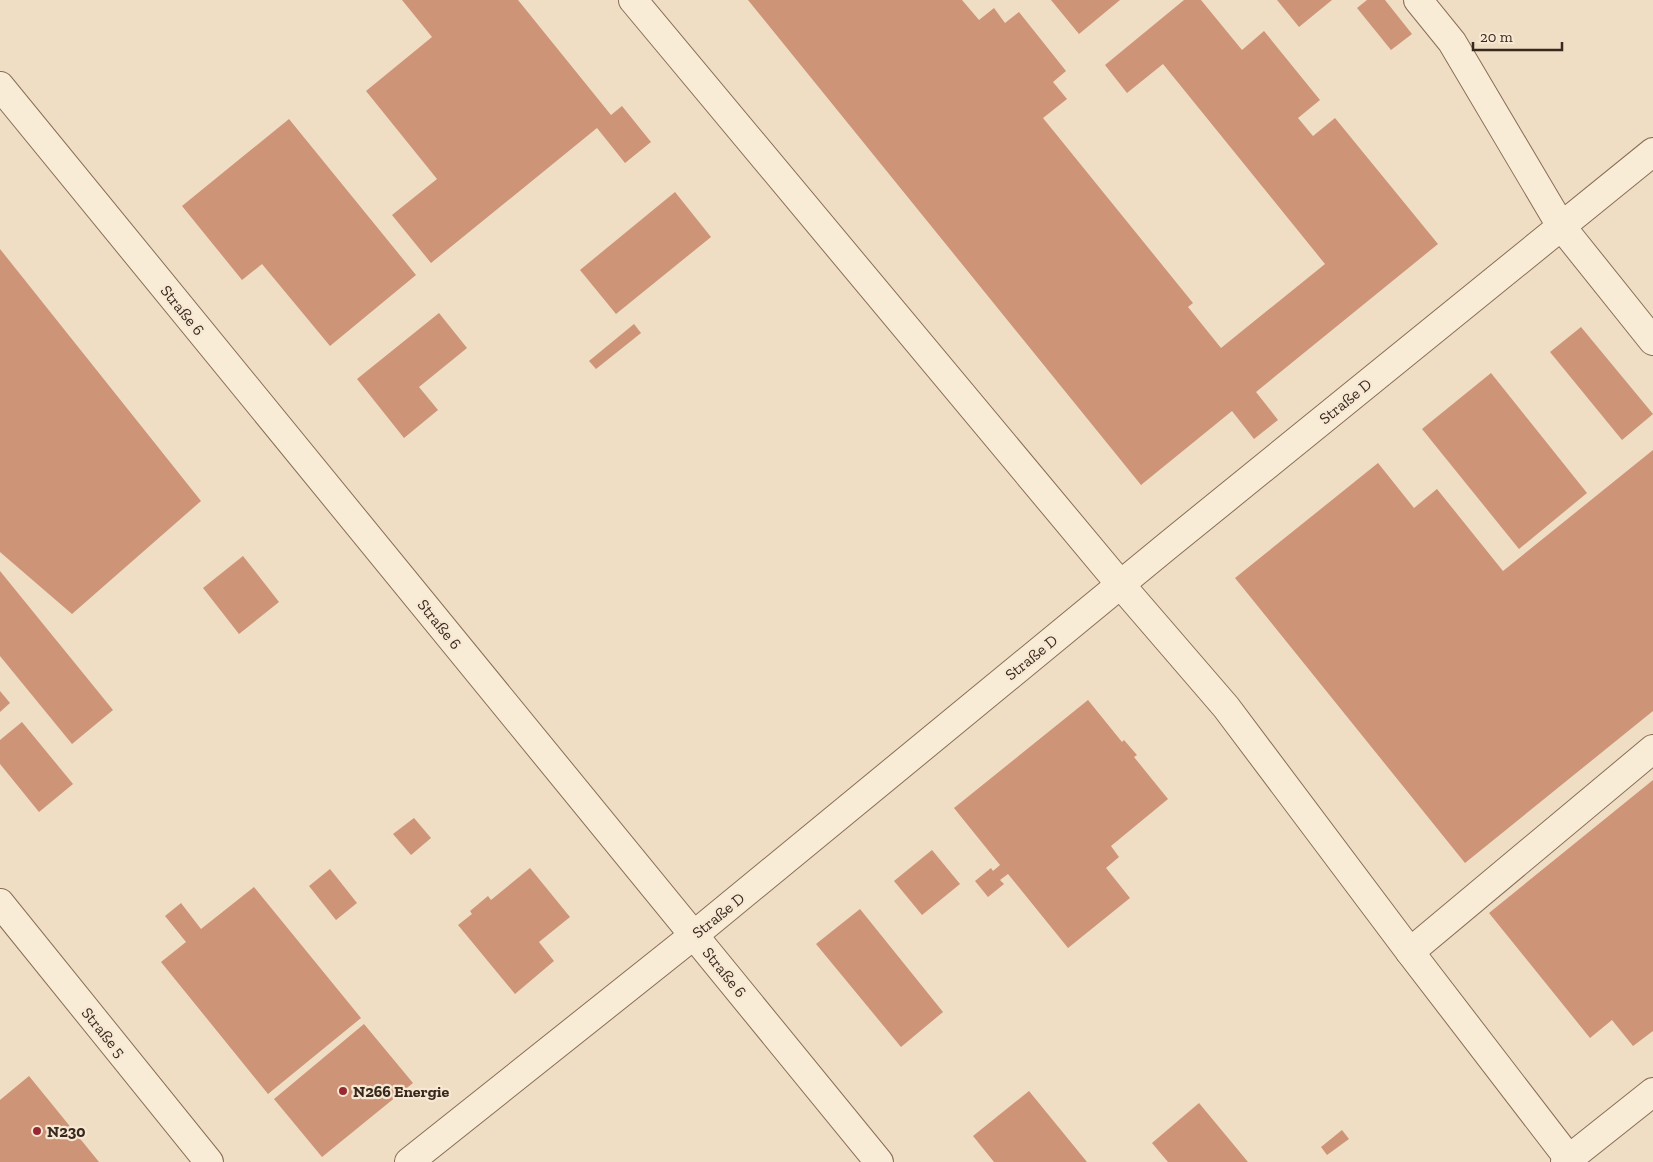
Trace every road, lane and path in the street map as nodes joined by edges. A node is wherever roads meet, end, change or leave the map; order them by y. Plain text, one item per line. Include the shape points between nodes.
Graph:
1 (634, 0) edge
2 (1418, 0) edge
3 (0, 86) edge
4 (1653, 152) edge
5 (1561, 226) junction
6 (1653, 342) edge
7 (1120, 584) junction
8 (1653, 749) edge
9 (0, 903) edge
10 (694, 935) junction
11 (1410, 952) junction
12 (1653, 1092) edge
13 (1567, 1160) edge
14 (209, 1162) edge
15 (408, 1162) edge
16 (879, 1162) edge

1 - 7 lane
2 - 5 lane via 1452,42
3 - 10 lane, Straße 6
4 - 5 lane, Straße D
5 - 6 lane
5 - 7 lane, Straße D
7 - 10 lane, Straße D
7 - 11 lane via 1226,707
8 - 11 lane
9 - 14 lane, Straße 5
10 - 15 lane, Straße D
10 - 16 lane, Straße 6
11 - 13 lane
12 - 13 lane

